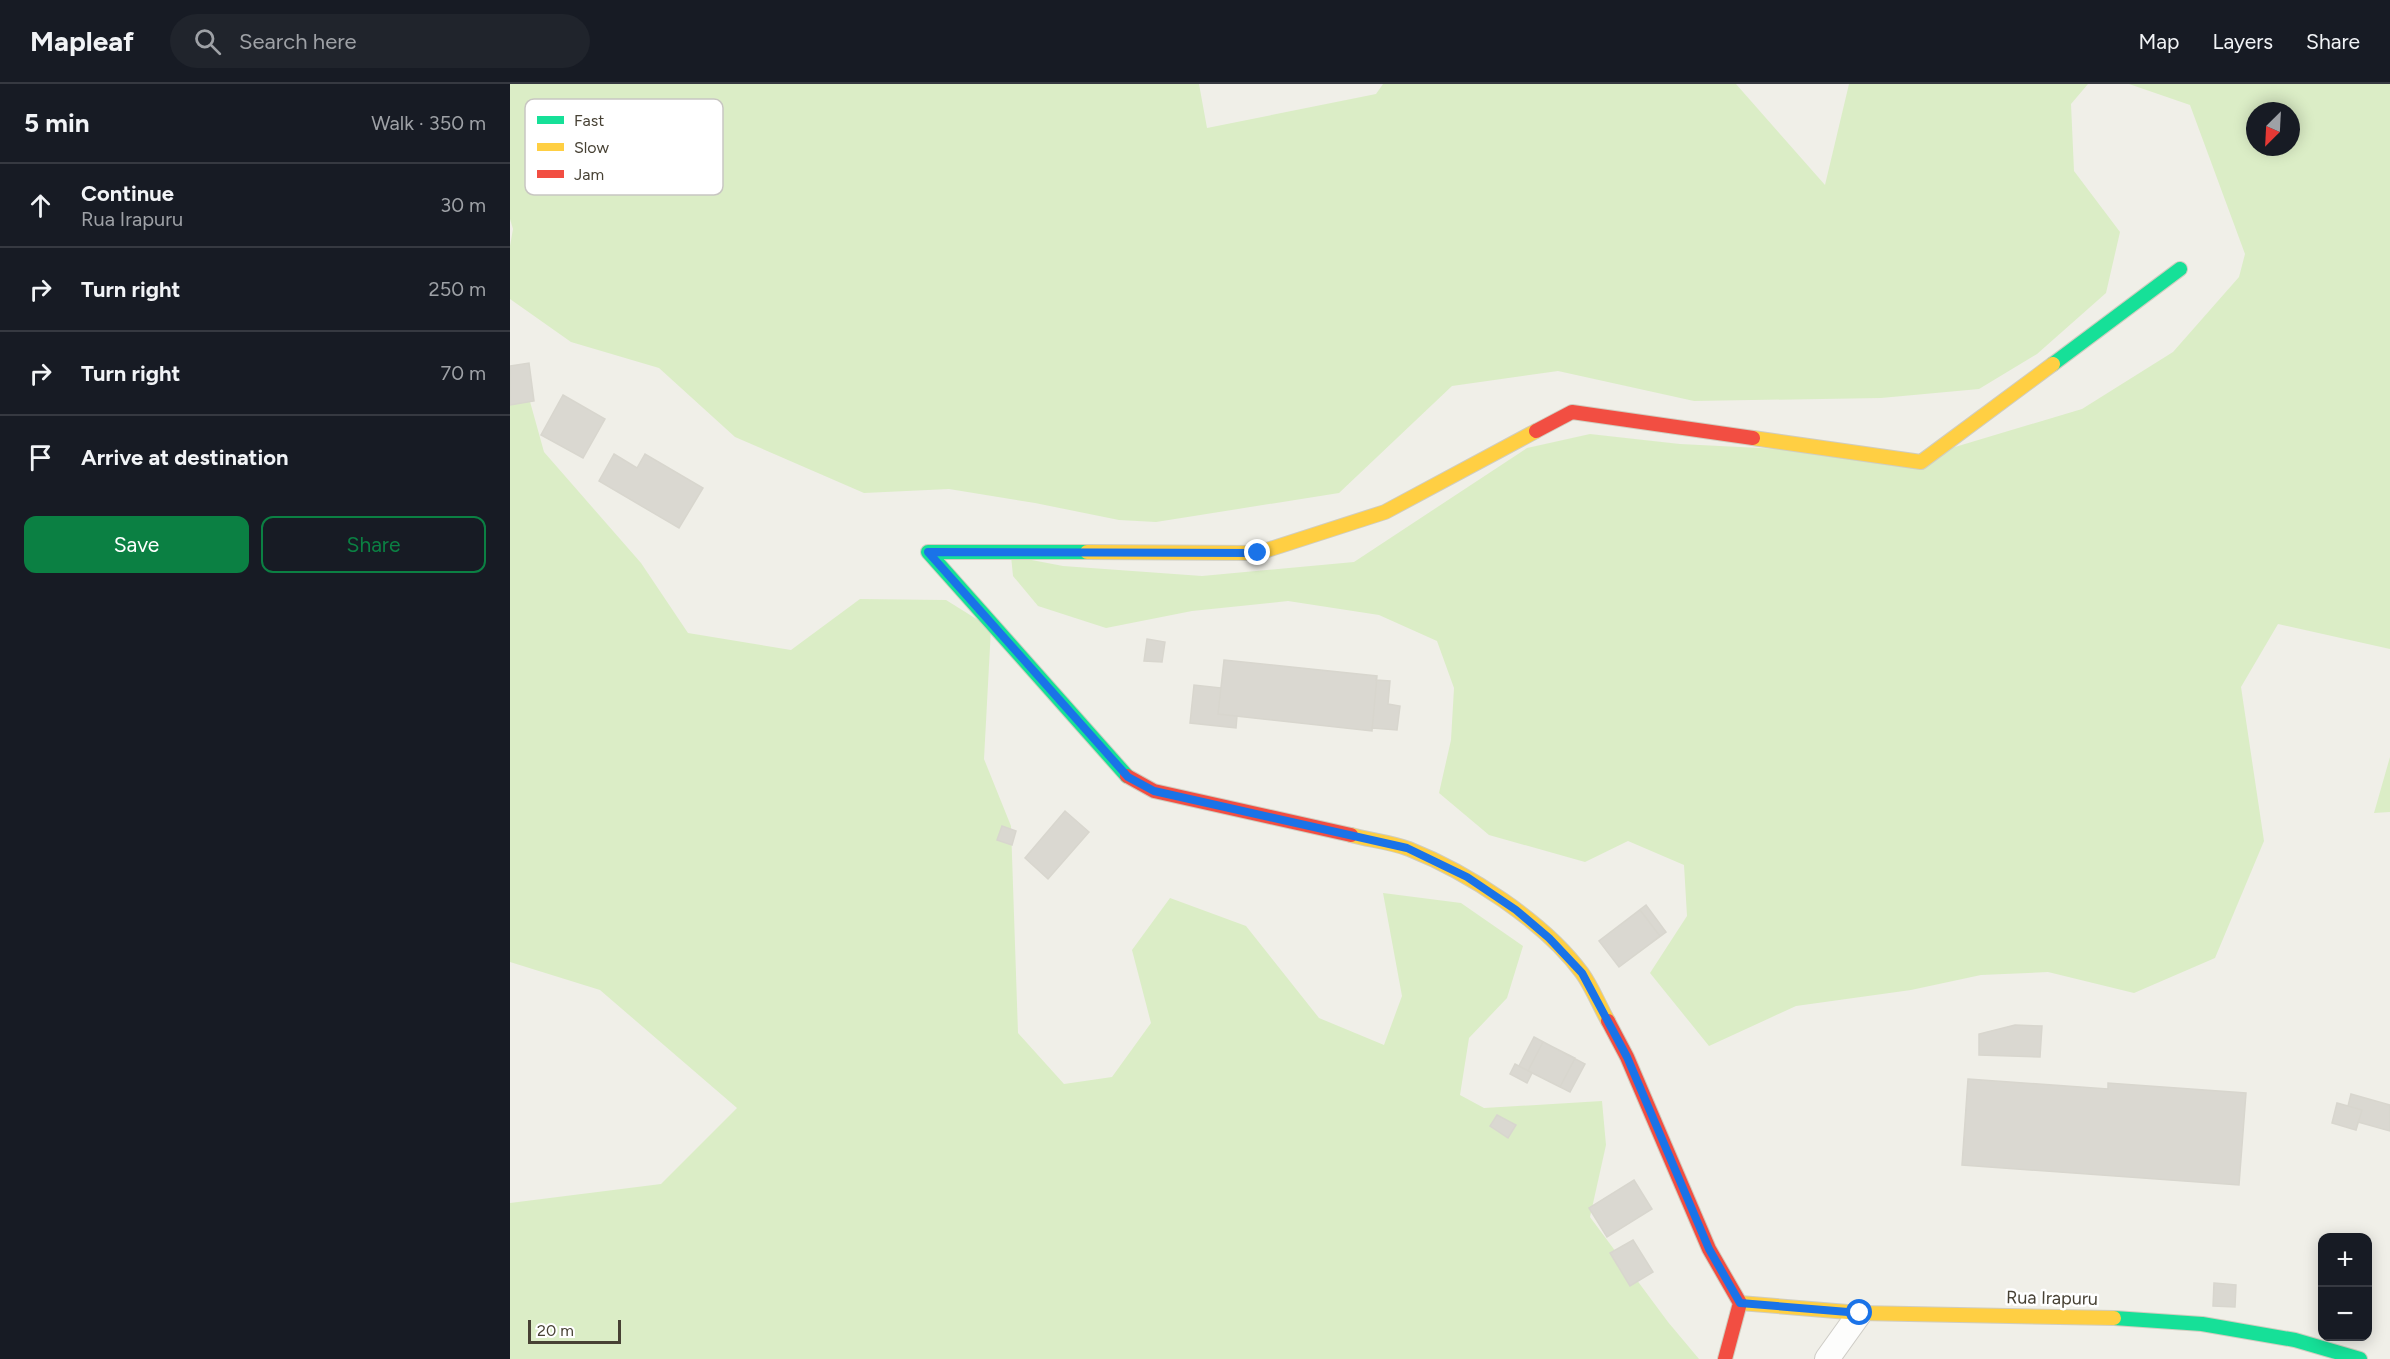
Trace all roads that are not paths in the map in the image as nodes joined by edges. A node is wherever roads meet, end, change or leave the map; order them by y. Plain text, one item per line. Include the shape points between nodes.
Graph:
1 (2180, 269) dead end
2 (1740, 1303) junction
3 (1860, 1313) junction
4 (1725, 1359) edge
5 (1827, 1359) edge
6 (2360, 1359) edge

1 - 2 street via 1921,462 1572,412 1385,512 1258,553 928,552 1128,777 1154,791 1407,848 1467,877 1549,938 1582,973 1627,1057 1709,1249
2 - 3 street, Rua Irapuru
2 - 4 street
3 - 5 street
3 - 6 street, Rua Irapuru via 2083,1316 2202,1324 2295,1340

